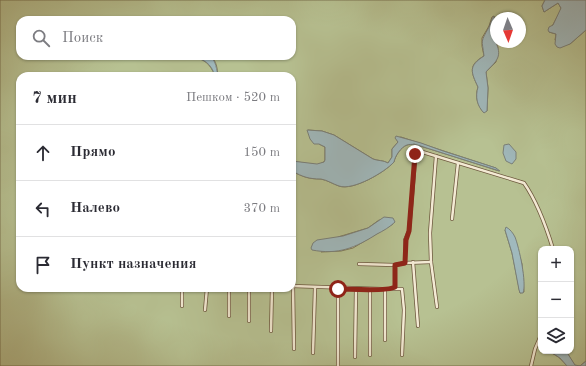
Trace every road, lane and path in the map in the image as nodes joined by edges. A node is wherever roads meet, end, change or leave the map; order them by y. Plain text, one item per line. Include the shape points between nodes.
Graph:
1 (436, 156) junction
2 (458, 163) junction
3 (452, 219) dead end
4 (553, 246) edge
5 (413, 262) junction
6 (431, 262) junction
7 (405, 263) junction
8 (359, 264) dead end
9 (395, 265) junction
10 (296, 286) edge
11 (315, 288) junction
12 (338, 289) junction
13 (356, 289) junction
14 (370, 289) junction
15 (385, 289) junction
16 (392, 289) junction
17 (182, 292) edge
18 (207, 292) edge
19 (229, 292) edge
20 (250, 292) edge
21 (272, 292) edge
22 (292, 292) edge
23 (182, 306) dead end
24 (437, 307) dead end
25 (206, 310) dead end
26 (229, 316) dead end
27 (249, 321) dead end
28 (418, 326) dead end
29 (271, 331) dead end
30 (385, 340) dead end
31 (538, 342) edge
32 (294, 349) dead end
33 (313, 353) dead end
34 (370, 355) dead end
35 (402, 355) dead end
36 (355, 357) dead end
37 (338, 366) edge
38 (531, 366) edge

1 - 2 street
1 - 6 street via 430,233
1 - 7 street via 416,150
2 - 3 street
2 - 4 street via 524,182 542,214
5 - 6 street
5 - 7 street
5 - 28 street
6 - 24 street
7 - 9 street
8 - 9 street
9 - 16 street via 395,287
10 - 11 street
11 - 12 street
11 - 33 street
12 - 13 street
12 - 37 street
13 - 14 street
13 - 36 street
14 - 15 street
14 - 34 street
15 - 16 street
15 - 30 street
16 - 35 street via 402,289
17 - 23 street
18 - 25 street
19 - 26 street
20 - 27 street
21 - 29 street
22 - 32 street
31 - 38 street

